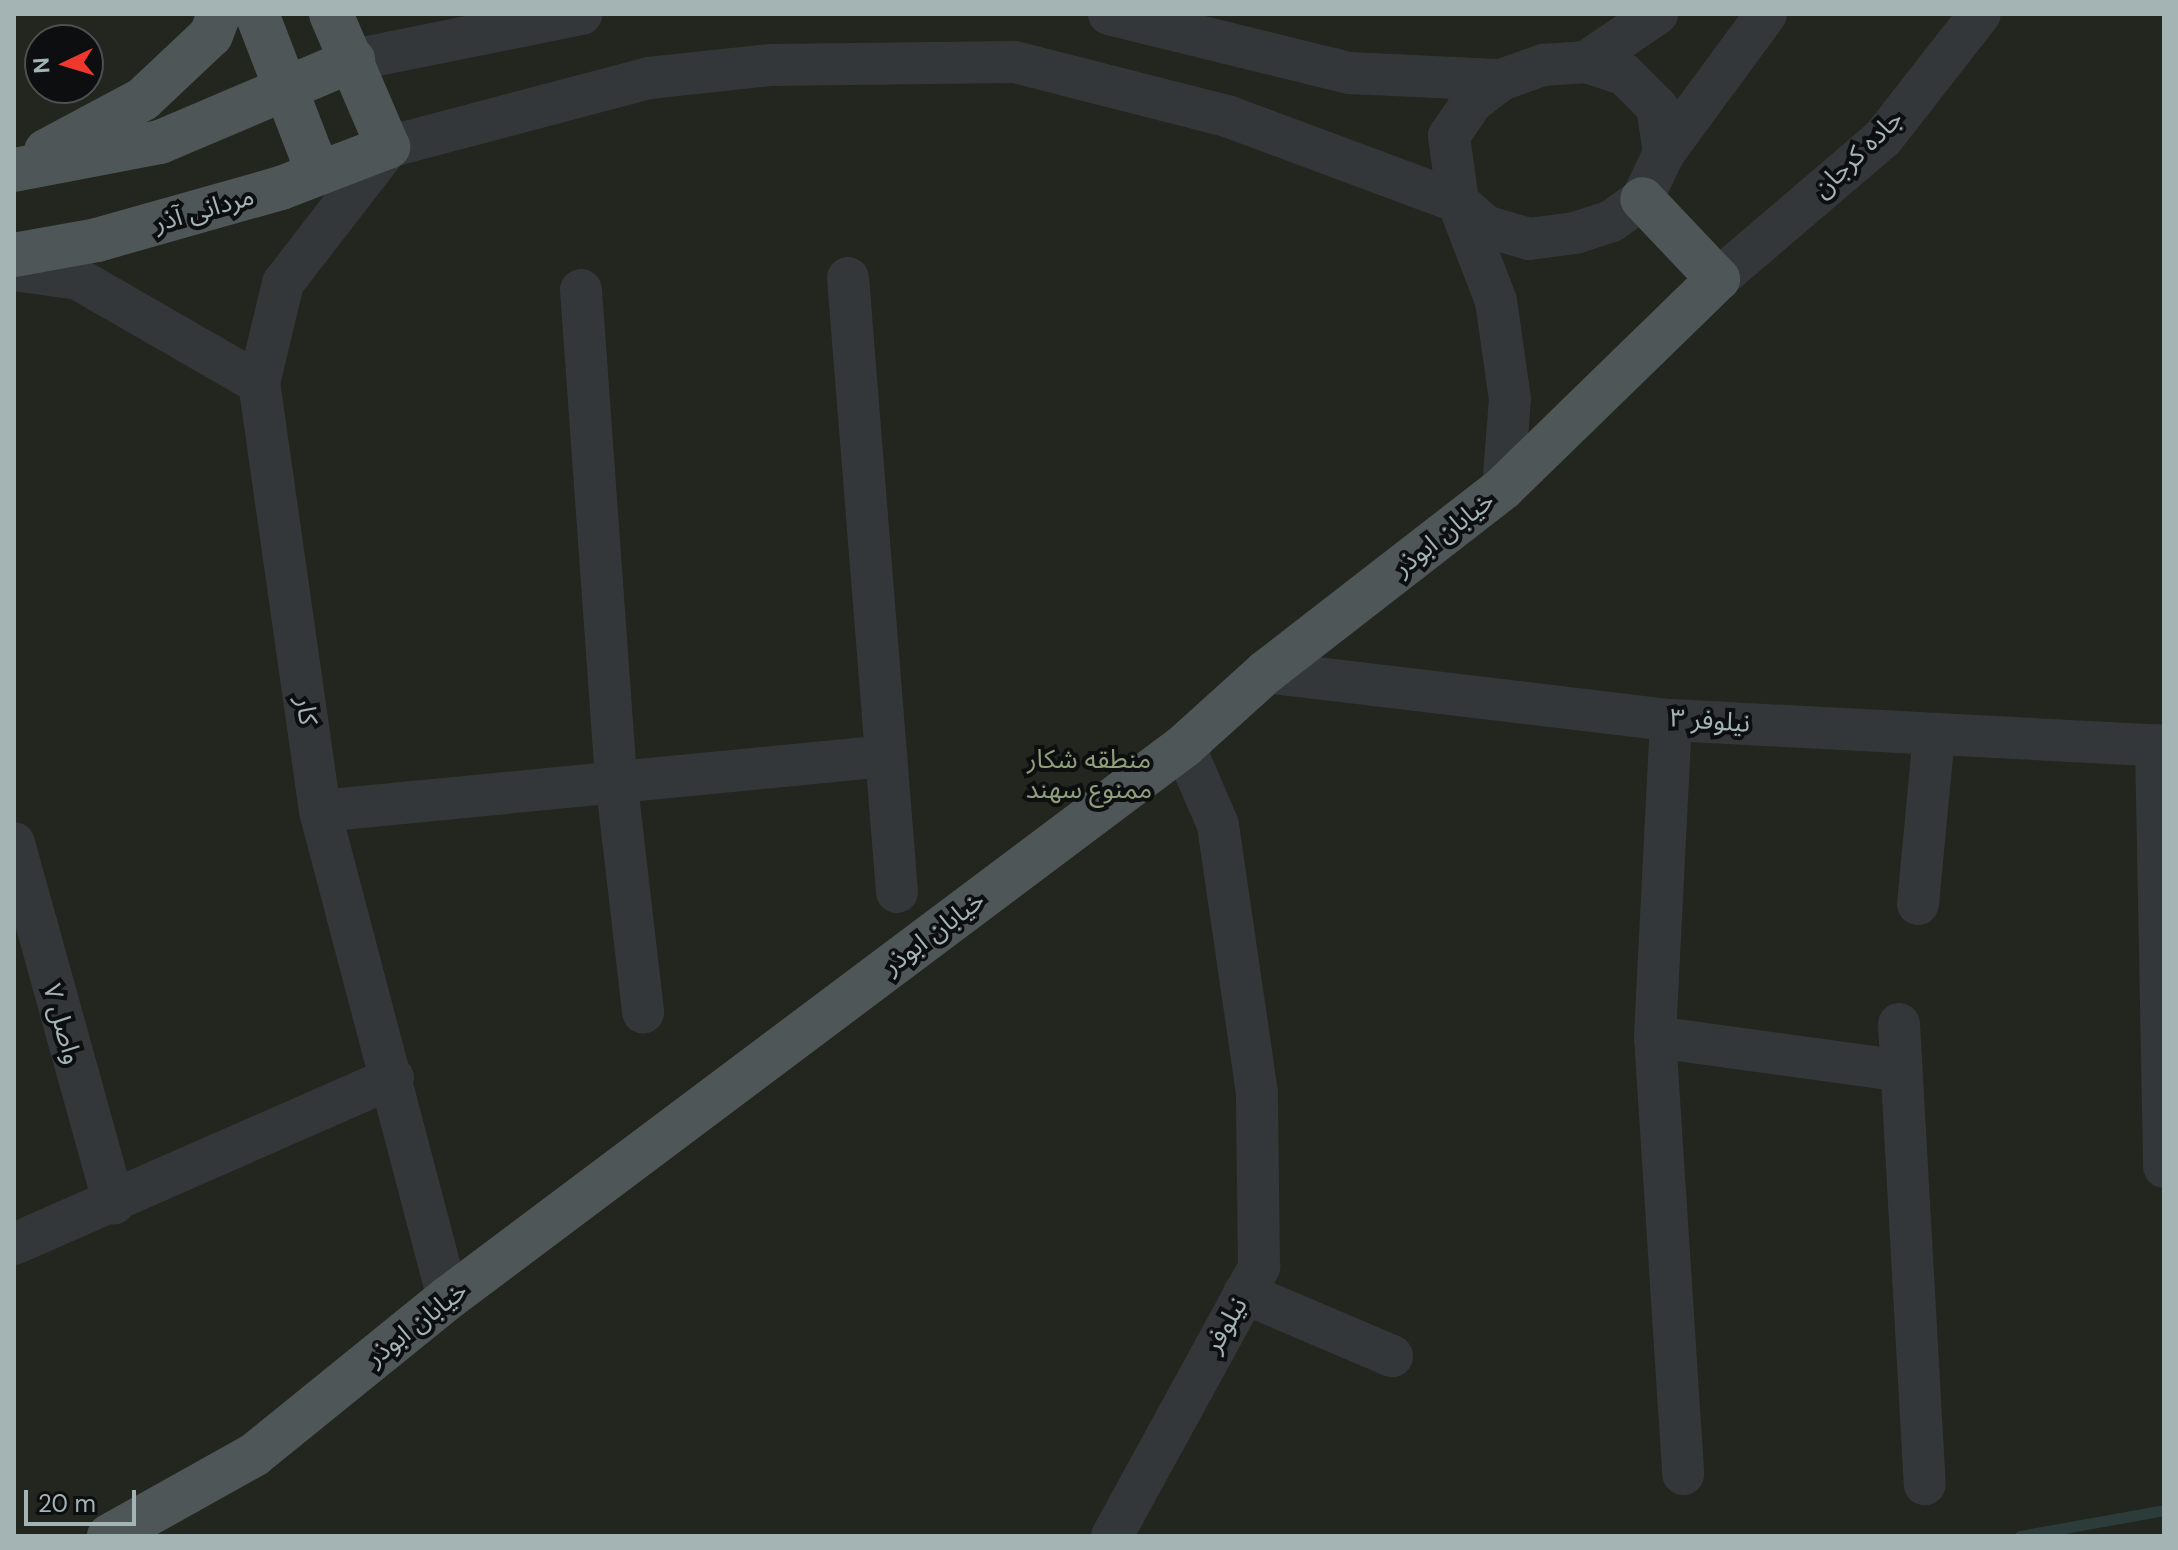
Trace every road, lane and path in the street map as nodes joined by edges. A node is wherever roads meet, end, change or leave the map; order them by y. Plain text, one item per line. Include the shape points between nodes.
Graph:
1 (219, 14) edge
2 (257, 14) edge
3 (331, 14) edge
4 (581, 14) edge
5 (1109, 14) edge
6 (1657, 14) edge
7 (1766, 14) edge
8 (1980, 14) edge
9 (353, 60) junction
10 (1586, 62) junction
11 (1501, 80) junction
12 (284, 90) junction
13 (388, 147) junction
14 (1664, 153) junction
15 (14, 170) edge
16 (318, 173) junction
17 (1642, 199) junction
18 (1458, 202) junction
19 (14, 255) edge
20 (14, 270) edge
21 (848, 278) dead end
22 (1718, 279) junction
23 (581, 290) dead end
24 (259, 383) junction
25 (1503, 488) junction
26 (1266, 672) junction
27 (1671, 720) junction
28 (1934, 734) junction
29 (1184, 746) junction
30 (886, 756) junction
31 (616, 778) junction
32 (320, 811) junction
33 (14, 843) edge
34 (897, 892) dead end
35 (1918, 904) dead end
36 (643, 1012) dead end
37 (1899, 1024) dead end
38 (1655, 1037) junction
39 (1896, 1070) junction
40 (393, 1078) junction
41 (2164, 1167) edge
42 (114, 1203) junction
43 (14, 1244) edge
44 (1244, 1293) junction
45 (448, 1298) junction
46 (1392, 1356) dead end
47 (1683, 1474) dead end
48 (1925, 1484) dead end
49 (109, 1536) edge
50 (1112, 1536) edge

1 - 15 main road via 211,35 143,99
2 - 12 main road
3 - 9 main road
4 - 9 street
5 - 11 street via 1350,73
6 - 10 street
7 - 14 street
8 - 22 street, جاده کرجان via 1883,138
9 - 12 main road
9 - 13 main road
10 - 11 street via 1543,65
10 - 14 street via 1624,74 1657,107
11 - 18 street via 1472,102 1449,136
12 - 15 main road via 160,142
12 - 16 main road
13 - 16 main road, مردانی آذر
13 - 18 street via 649,78 770,65 1015,62 1227,116
13 - 24 street via 283,283
14 - 17 street
16 - 19 main road, مردانی آذر via 97,240
17 - 18 street via 1612,221 1529,239 1485,226
17 - 22 main road
18 - 25 street via 1496,301 1510,399
20 - 24 street via 78,279
21 - 30 street
22 - 25 main road, خیابان ابوذر
23 - 31 street
24 - 32 street, کار
25 - 26 main road, خیابان ابوذر
26 - 27 street, نیلوفر ۳
26 - 29 main road, خیابان ابوذر
27 - 28 street, نیلوفر ۳
27 - 38 street
28 - 35 street
28 - 41 street, نیلوفر ۳ via 2156,745
29 - 44 street, نیلوفر via 1218,825 1257,1093 1259,1267
29 - 45 main road, خیابان ابوذر
30 - 31 street
30 - 34 street
31 - 32 street
31 - 36 street
32 - 40 street, کار
33 - 42 street, واصل ۷
37 - 39 street
38 - 39 street
38 - 47 street
39 - 48 street
40 - 42 street
40 - 45 street, کار
42 - 43 street
44 - 46 street
44 - 50 street, نیلوفر
45 - 49 main road, خیابان ابوذر via 254,1455

